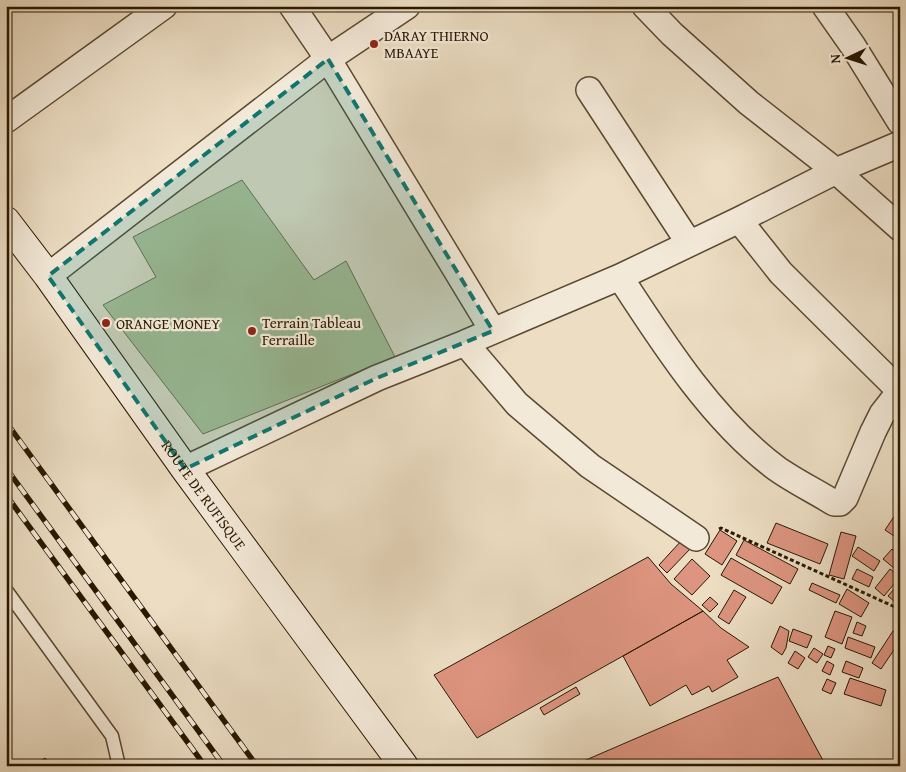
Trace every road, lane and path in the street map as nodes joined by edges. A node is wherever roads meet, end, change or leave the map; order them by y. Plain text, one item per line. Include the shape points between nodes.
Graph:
1 (164, 6) edge
2 (292, 6) edge
3 (407, 6) edge
4 (645, 6) edge
5 (825, 6) edge
6 (328, 59) junction
7 (589, 90) dead end
8 (6, 120) edge
9 (900, 122) edge
10 (900, 144) edge
11 (836, 171) junction
12 (739, 220) junction
13 (6, 221) edge
14 (900, 228) edge
15 (688, 244) junction
16 (48, 276) junction
17 (620, 277) junction
18 (493, 331) junction
19 (465, 343) junction
20 (900, 391) edge
21 (185, 469) junction
22 (696, 538) joint
23 (6, 590) edge
24 (900, 611) edge
25 (119, 766) edge
26 (404, 766) edge

1 - 8 street
2 - 6 street
3 - 6 street
4 - 11 street via 749,103
5 - 9 street
6 - 16 street
6 - 18 street
7 - 15 street
10 - 11 street
11 - 12 street
11 - 14 street
12 - 15 street
12 - 20 street via 781,273
13 - 16 main road, ROUTE DE RUFISQUE
15 - 17 street
16 - 21 main road, ROUTE DE RUFISQUE
17 - 18 street
17 - 20 street via 665,345 728,425 776,468 834,503 845,498 872,432
18 - 19 street
19 - 21 street via 377,378
19 - 22 street via 517,404 590,466
21 - 26 main road, ROUTE DE RUFISQUE
22 - 24 path via 721,528
23 - 25 lane via 112,736

